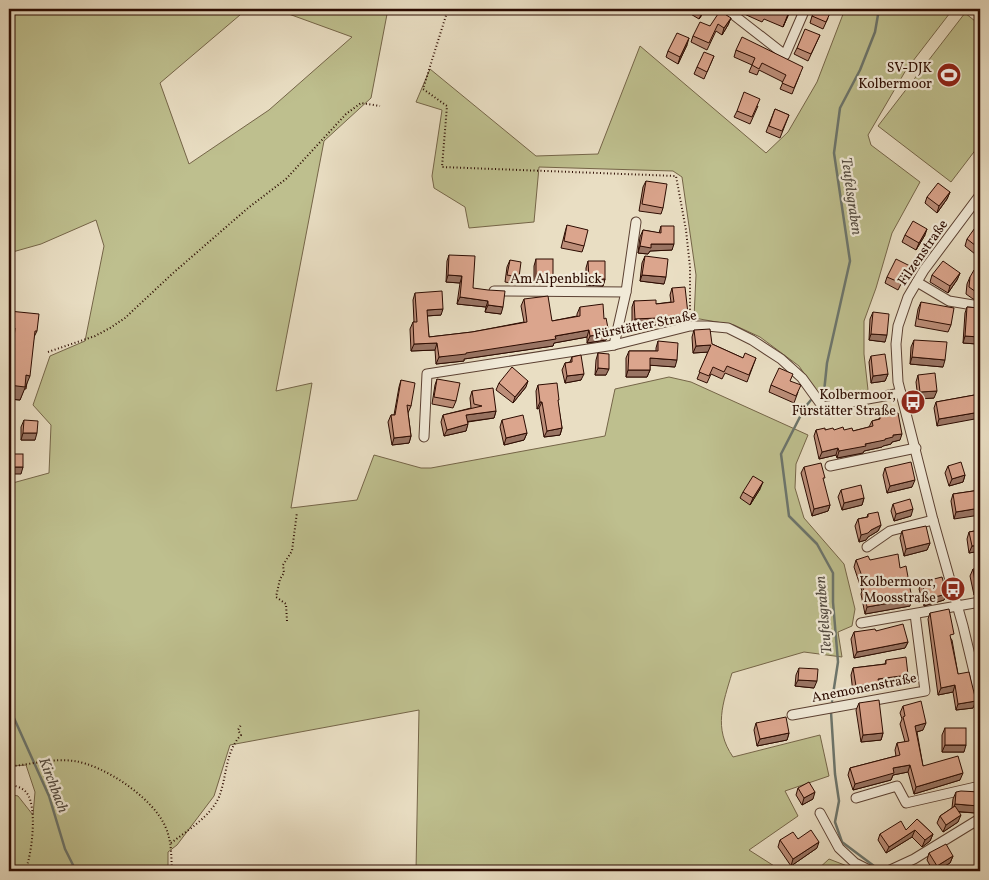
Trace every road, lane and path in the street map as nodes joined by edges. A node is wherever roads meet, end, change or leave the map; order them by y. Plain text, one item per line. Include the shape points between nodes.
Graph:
1 (448, 9) edge
2 (726, 9) edge
3 (805, 9) edge
4 (380, 106) dead end
5 (980, 195) edge
6 (977, 206) edge
7 (636, 222) dead end
8 (916, 282) junction
9 (486, 291) edge
10 (626, 292) junction
11 (979, 306) edge
12 (690, 326) junction
13 (614, 345) junction
14 (48, 352) dead end
15 (901, 393) junction
16 (424, 437) dead end
17 (916, 448) junction
18 (830, 466) dead end
19 (297, 512) dead end
20 (933, 520) junction
21 (867, 547) dead end
22 (980, 602) edge
23 (958, 606) junction
24 (915, 614) junction
25 (287, 621) dead end
26 (861, 623) dead end
27 (980, 708) edge
28 (792, 716) dead end
29 (241, 725) dead end
30 (9, 764) edge
31 (9, 784) edge
32 (980, 786) edge
33 (856, 798) dead end
34 (820, 813) dead end
35 (980, 821) edge
36 (171, 842) junction
37 (25, 871) edge
38 (172, 871) edge
39 (871, 871) edge
40 (888, 871) edge

1 - 12 path via 423,90 447,106 442,167 676,176 690,267
2 - 3 street via 785,56
4 - 14 path via 361,104 346,114 286,179 248,208 125,318 95,336
5 - 6 street, Filzenstraße
6 - 8 street, Filzenstraße
7 - 10 street
8 - 11 street via 949,301
8 - 15 street, Filzenstraße via 898,326 896,366
9 - 10 street, Am Alpenblick
10 - 13 street
12 - 13 street, Fürstätter Straße
12 - 15 street, Fürstätter Straße via 728,328 752,340 802,378 823,408
13 - 16 street, Fürstätter Straße via 427,374
15 - 17 street, Filzenstraße
17 - 18 street
17 - 20 street, Filzenstraße
19 - 25 path via 292,551 283,565 284,573 276,597 286,604
20 - 21 street via 890,531
20 - 23 street, Filzenstraße
22 - 23 street
23 - 24 street
23 - 27 street, Filzenstraße via 976,676
24 - 26 street
24 - 28 street, Anemonenstraße via 925,692
29 - 36 path via 238,730 241,735 231,749 218,797 199,822
30 - 36 path via 61,760 98,768 142,797 165,824
31 - 37 path via 25,790 30,796 33,816 30,862
32 - 33 street via 906,803 897,786
34 - 39 street via 839,848 855,863
35 - 40 street
36 - 38 path

